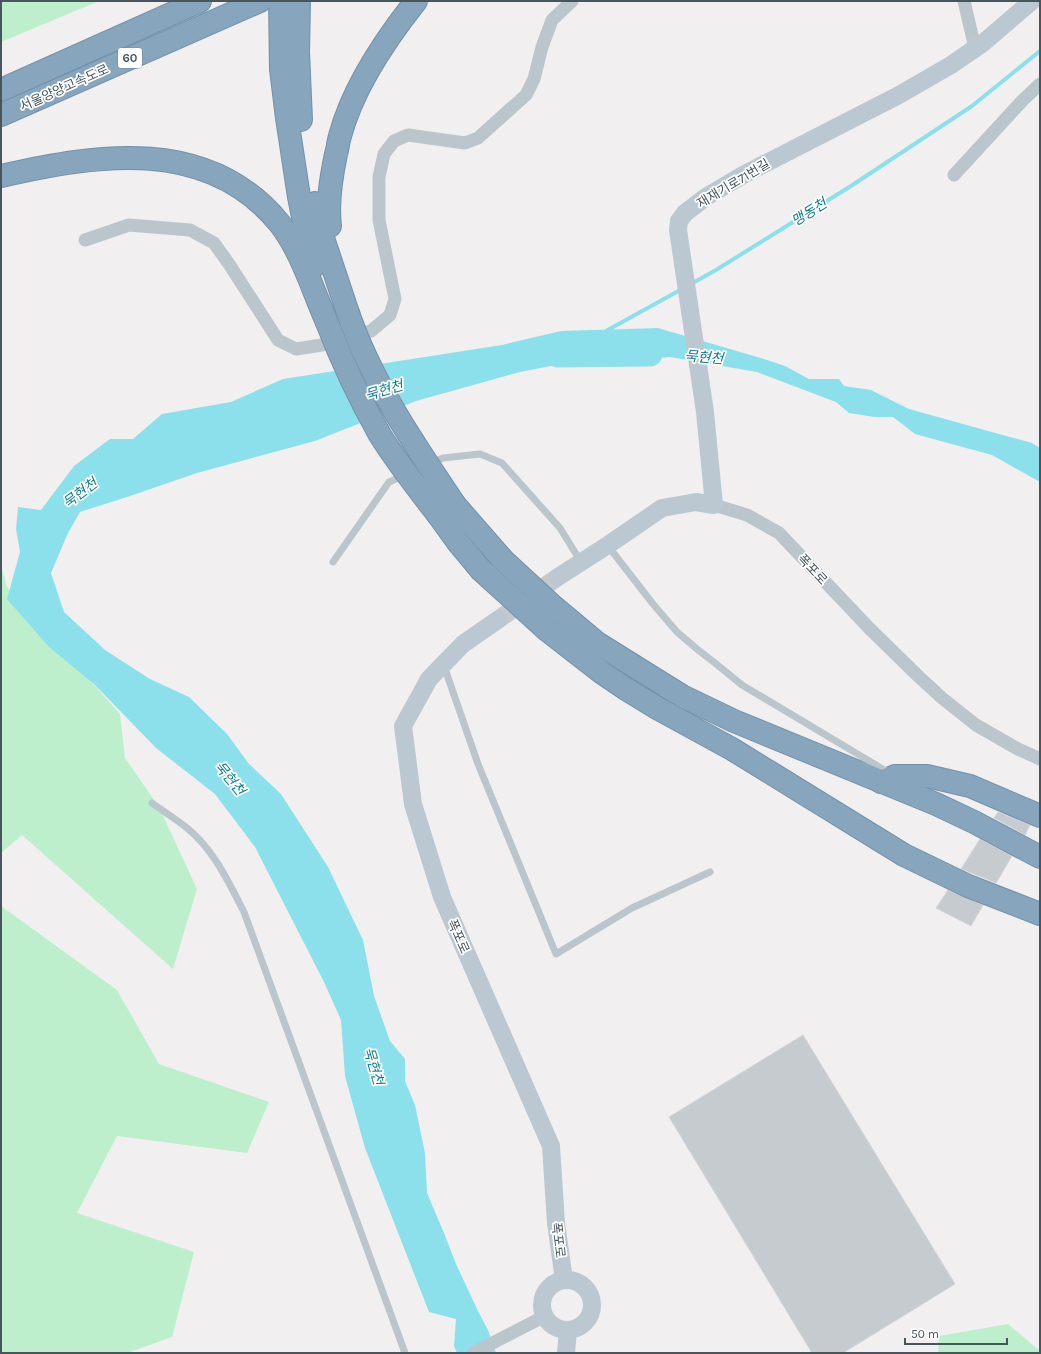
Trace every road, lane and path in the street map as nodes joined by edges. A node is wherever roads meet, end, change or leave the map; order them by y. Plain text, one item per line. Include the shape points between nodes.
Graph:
1 (200, 1) edge
2 (260, 1) edge
3 (280, 1) edge
4 (299, 1) edge
5 (416, 1) edge
6 (572, 1) edge
7 (964, 1) edge
8 (1032, 1) edge
9 (975, 48) junction
10 (1040, 84) edge
11 (1, 90) edge
12 (1, 115) edge
13 (1, 176) edge
14 (954, 176) dead end
15 (85, 240) dead end
16 (334, 271) junction
17 (326, 320) junction
18 (714, 504) junction
19 (447, 511) junction
20 (608, 545) junction
21 (333, 562) dead end
22 (582, 562) junction
23 (558, 577) tunnel mouth
24 (499, 620) tunnel mouth
25 (444, 664) junction
26 (1040, 759) edge
27 (888, 779) junction
28 (152, 802) dead end
29 (1040, 816) edge
30 (1040, 857) edge
31 (710, 872) dead end
32 (1040, 914) edge
33 (564, 1280) junction
34 (545, 1316) junction
35 (568, 1330) junction
36 (405, 1353) edge
37 (473, 1353) edge
38 (566, 1353) edge

1 - 11 highway, 서울양양고속도로 / 60
2 - 12 highway, 서울양양고속도로 / 60
3 - 17 highway via 281,69 293,163 309,252
4 - 16 highway via 298,52 303,142 322,235
5 - 16 highway via 394,29 360,85 340,136 330,180 329,219
6 - 15 street via 552,20 534,79 526,95 478,138 466,143 408,134 394,141 384,154 378,177 379,220 395,299 390,315 371,331 322,345 296,349 278,340 214,243 190,230 129,225
7 - 9 street
8 - 9 main road, 재재기로71번길
9 - 18 main road, 재재기로71번길 via 899,95 743,175 706,197 679,221 680,250 705,412
10 - 14 street
13 - 17 highway via 49,165 97,159 171,160 211,171 248,194 280,225 297,252
16 - 19 highway, bridge via 361,346
17 - 19 highway, bridge via 341,357 381,436 404,471
18 - 20 main road, 폭포로 via 696,502 662,508
18 - 26 street, 폭포로 via 747,515 779,533 869,628 942,698 976,725
19 - 27 highway via 597,643 682,696 734,721
19 - 32 highway via 457,541 481,570 547,630 620,685 732,749 904,855 968,886
20 - 22 main road, 폭포로
20 - 27 lane via 653,604 677,632 697,649 742,685
21 - 22 lane via 389,482 443,458 480,454 502,463 560,528
22 - 23 main road, 폭포로
24 - 25 main road, 폭포로 via 463,644
25 - 31 lane via 478,764 556,954 632,908
25 - 33 main road, 폭포로 via 429,678 403,726 413,804 442,897 551,1146 556,1224
27 - 29 highway via 927,776 970,786
27 - 30 highway
28 - 36 lane via 188,828 206,847 222,869 244,912
33 - 34 main road via 549,1288 542,1306
33 - 35 main road via 584,1286 592,1302 592,1310 586,1322
34 - 35 main road via 550,1323
34 - 37 street
35 - 38 main road

